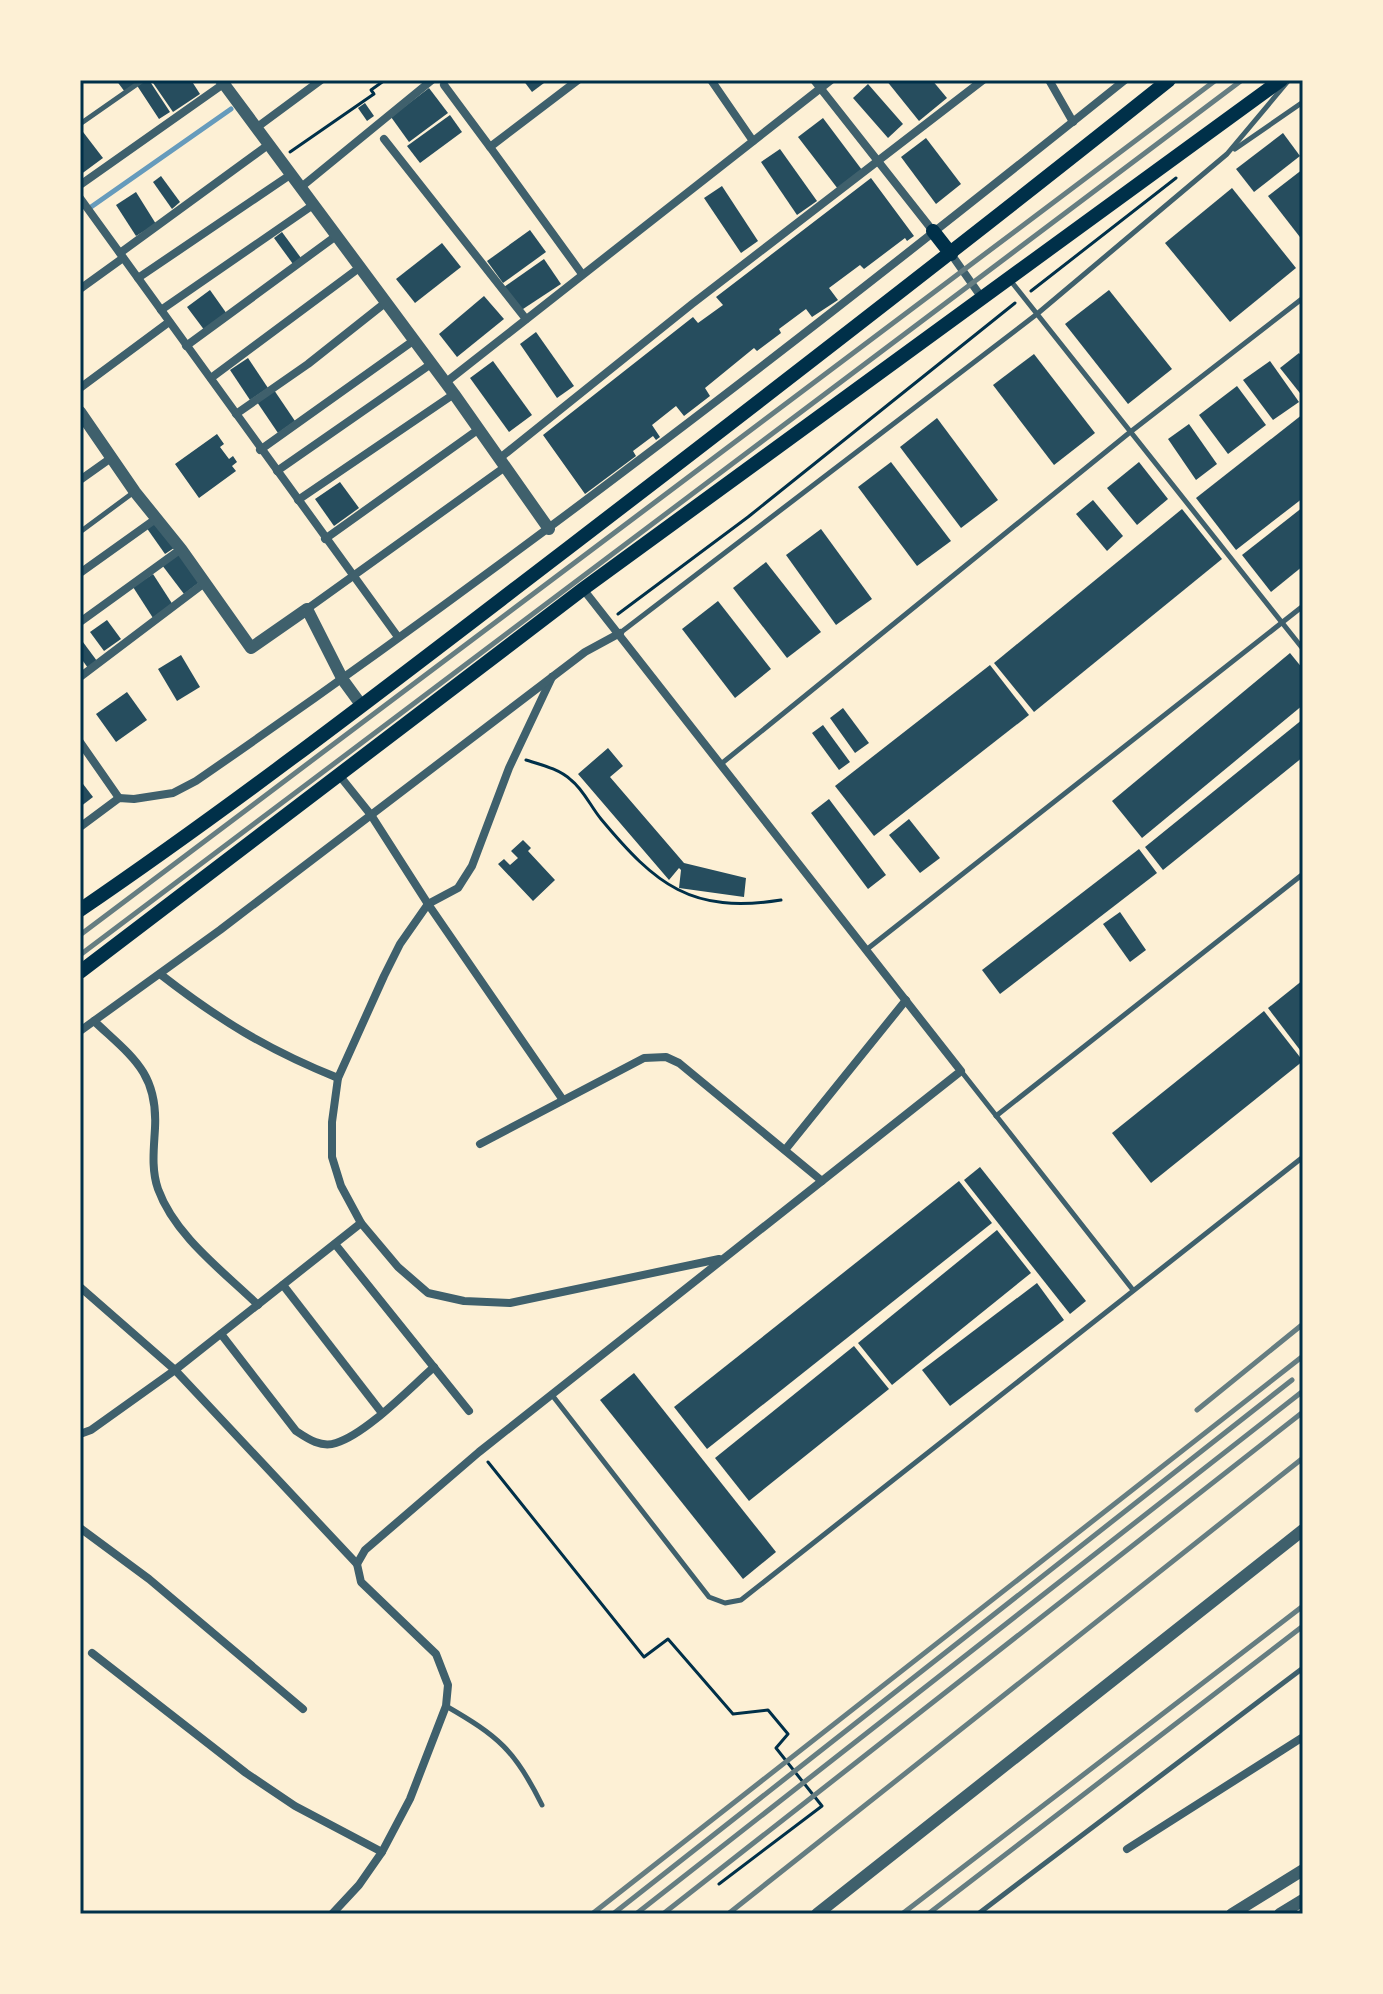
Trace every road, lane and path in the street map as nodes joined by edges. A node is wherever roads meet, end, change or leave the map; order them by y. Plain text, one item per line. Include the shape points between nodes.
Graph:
1 (143, 80) edge
2 (321, 80) edge
3 (385, 80) edge
4 (432, 80) edge
5 (578, 80) edge
6 (711, 80) edge
7 (814, 80) edge
8 (831, 80) edge
9 (983, 80) edge
10 (1049, 80) edge
11 (1125, 80) edge
12 (1169, 80) edge
13 (1281, 80) edge
14 (1289, 80) edge
15 (225, 81) edge
16 (444, 85) dead end
17 (821, 89) junction
18 (1303, 102) edge
19 (1073, 122) junction
20 (80, 124) edge
21 (256, 128) junction
22 (384, 139) dead end
23 (753, 141) junction
24 (268, 145) junction
25 (490, 147) junction
26 (1227, 154) junction
27 (279, 160) junction
28 (876, 161) junction
29 (1183, 172) dead end
30 (290, 175) junction
31 (80, 185) edge
32 (300, 188) junction
33 (80, 198) edge
34 (313, 205) junction
35 (933, 231) junction
36 (336, 236) junction
37 (951, 254) junction
38 (122, 256) junction
39 (359, 268) junction
40 (582, 274) junction
41 (138, 278) junction
42 (1008, 278) junction
43 (80, 289) edge
44 (1023, 297) junction
45 (982, 298) junction
46 (1303, 298) edge
47 (385, 303) junction
48 (161, 310) junction
49 (1037, 314) junction
50 (526, 319) junction
51 (169, 322) junction
52 (413, 341) junction
53 (186, 346) junction
54 (431, 364) junction
55 (211, 378) junction
56 (445, 383) junction
57 (80, 388) edge
58 (454, 394) junction
59 (236, 414) junction
60 (82, 418) edge
61 (479, 429) junction
62 (1129, 433) junction
63 (260, 450) junction
64 (111, 458) junction
65 (502, 462) junction
66 (277, 471) junction
67 (80, 480) edge
68 (135, 492) junction
69 (298, 500) junction
70 (157, 518) junction
71 (549, 529) junction
72 (80, 532) edge
73 (325, 539) junction
74 (181, 549) junction
75 (80, 573) edge
76 (353, 577) junction
77 (203, 584) junction
78 (583, 589) junction
79 (1303, 606) edge
80 (307, 609) junction
81 (609, 621) junction
82 (80, 622) edge
83 (1283, 622) junction
84 (620, 633) junction
85 (398, 637) junction
86 (1303, 649) edge
87 (80, 677) edge
88 (552, 677) junction
89 (343, 680) junction
90 (362, 706) junction
91 (80, 742) edge
92 (515, 756) junction
93 (721, 764) junction
94 (339, 775) junction
95 (119, 798) junction
96 (371, 815) junction
97 (80, 827) edge
98 (1303, 874) edge
99 (781, 900) dead end
100 (428, 904) junction
101 (80, 910) edge
102 (866, 950) junction
103 (80, 972) edge
104 (160, 974) junction
105 (906, 1000) junction
106 (94, 1021) junction
107 (80, 1031) edge
108 (961, 1071) junction
109 (338, 1078) junction
110 (563, 1100) junction
111 (996, 1116) junction
112 (480, 1144) dead end
113 (785, 1150) junction
114 (1303, 1157) edge
115 (822, 1181) junction
116 (361, 1223) junction
117 (335, 1244) junction
118 (724, 1258) junction
119 (283, 1285) junction
120 (80, 1287) edge
121 (1133, 1290) junction
122 (258, 1305) junction
123 (221, 1334) junction
124 (434, 1367) junction
125 (175, 1370) junction
126 (552, 1395) junction
127 (469, 1411) dead end
128 (382, 1413) junction
129 (80, 1434) edge
130 (479, 1452) junction
131 (80, 1528) edge
132 (1303, 1530) edge
133 (357, 1564) junction
134 (92, 1653) dead end
135 (1303, 1668) edge
136 (446, 1706) junction
137 (303, 1709) dead end
138 (1303, 1737) edge
139 (542, 1805) dead end
140 (1127, 1849) dead end
141 (382, 1852) junction
142 (1303, 1870) edge
143 (719, 1884) dead end
144 (1303, 1900) edge
145 (332, 1914) edge
146 (817, 1914) edge
147 (978, 1914) edge
148 (1232, 1914) edge
149 (1280, 1914) edge

1 - 20 lane
2 - 21 street
3 - 27 path via 371,90 374,94
4 - 32 street
5 - 25 street
6 - 23 street
7 - 17 street
8 - 17 street
9 - 28 street
10 - 19 street
11 - 19 street
12 - 37 main road
13 - 42 main road
14 - 26 lane
15 - 21 street
15 - 31 street
16 - 25 street
17 - 23 street
17 - 28 street
18 - 26 lane
19 - 35 street
21 - 24 street
22 - 50 street
23 - 40 street
24 - 27 street
24 - 38 street
25 - 40 street
26 - 49 lane
27 - 30 street
28 - 35 street
28 - 65 street via 588,386
29 - 44 path
30 - 32 street
30 - 41 street
32 - 34 street
33 - 38 street
34 - 36 street
34 - 48 street
35 - 37 main road
35 - 71 street
36 - 39 street
36 - 53 street
37 - 45 street
37 - 90 main road
38 - 41 street
38 - 43 street
39 - 47 street
39 - 55 street
40 - 50 street
41 - 48 street
42 - 44 lane
42 - 45 main road
44 - 49 lane
44 - 81 path
45 - 78 main road
46 - 62 lane
47 - 52 street
47 - 59 street
48 - 51 street
49 - 62 lane
49 - 84 lane
50 - 56 street
51 - 53 street
51 - 57 street
52 - 54 street
52 - 63 street
53 - 55 street
54 - 56 street
54 - 66 street
55 - 59 street
56 - 58 street
58 - 61 street
58 - 69 street
59 - 63 street
60 - 64 street
61 - 65 street
61 - 73 street
62 - 83 lane
62 - 93 lane
63 - 66 street
64 - 67 street
64 - 68 street
65 - 71 street
65 - 76 street
66 - 69 street
68 - 70 street
68 - 72 lane
69 - 73 street
70 - 74 street
70 - 75 street
71 - 85 street
73 - 76 street
74 - 77 street
74 - 82 street
76 - 80 street
76 - 85 street
77 - 80 street via 251,648
77 - 87 street
78 - 81 street
78 - 94 main road
79 - 83 lane
80 - 89 street
81 - 84 street
83 - 86 lane
83 - 102 lane
84 - 88 street
84 - 93 street
85 - 89 street
88 - 92 street
88 - 96 street
89 - 90 street
89 - 95 street via 196,781 173,793
90 - 101 main road
91 - 95 street
92 - 99 path via 573,781 614,835 664,884 731,904
92 - 100 street via 472,866 458,888
93 - 102 street
94 - 96 street
94 - 103 main road
95 - 97 street
96 - 100 street
96 - 104 street
98 - 111 lane
100 - 109 street via 400,944
100 - 110 street
102 - 105 street
104 - 106 street
104 - 109 street via 252,1039
105 - 108 street
105 - 113 street
106 - 107 street
106 - 122 street via 139,1063 152,1089 152,1160 167,1209
108 - 111 lane
108 - 115 street
109 - 116 street via 332,1157
110 - 112 street
110 - 113 street via 644,1058 666,1057
111 - 121 lane
113 - 115 street
114 - 121 lane
115 - 118 street
116 - 117 street
116 - 118 street via 428,1293 464,1301 510,1303
117 - 119 street
117 - 124 street
118 - 126 street
119 - 122 street
119 - 128 street
120 - 125 street
121 - 126 lane via 741,1600 725,1603 709,1597
122 - 123 street
123 - 125 street
123 - 128 street via 296,1431 313,1443 334,1444
124 - 127 street
124 - 128 street
125 - 129 street
125 - 133 street
126 - 130 street
130 - 133 street via 365,1550
130 - 143 path via 644,1657 668,1639 733,1714 768,1710 788,1734 776,1748 822,1806
131 - 137 street
132 - 146 street
133 - 136 street via 361,1582 436,1654 448,1685
134 - 141 street via 246,1773
135 - 147 lane
136 - 139 lane via 501,1742 525,1769
136 - 141 street via 410,1799
138 - 140 street
141 - 145 street
142 - 148 street
144 - 149 street

